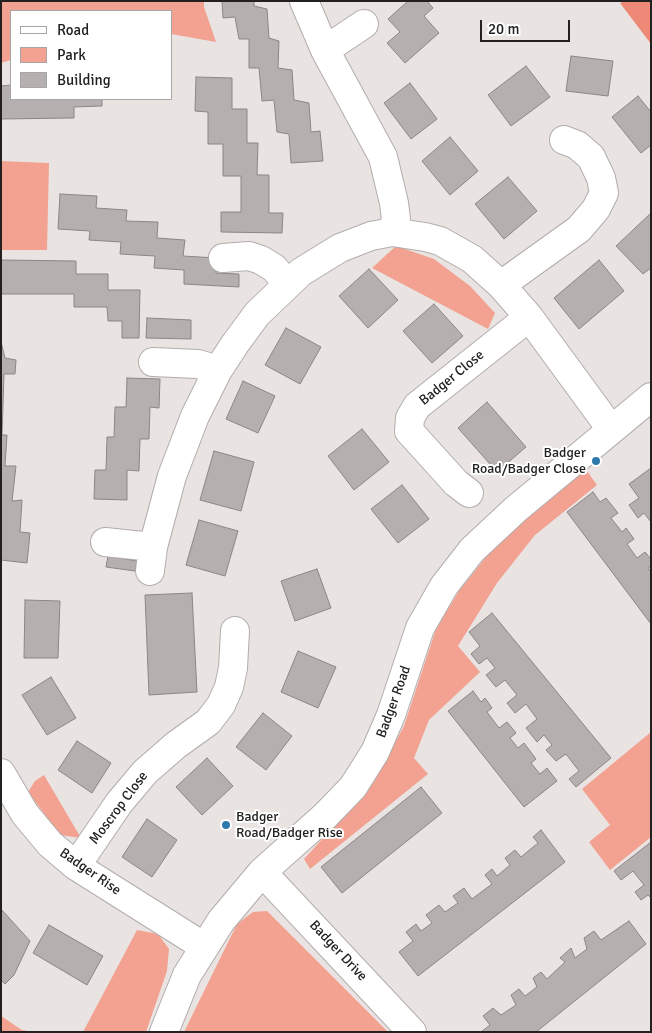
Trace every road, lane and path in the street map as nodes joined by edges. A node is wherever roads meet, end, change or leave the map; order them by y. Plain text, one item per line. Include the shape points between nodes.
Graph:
1 (304, 1) edge
2 (364, 24) dead end
3 (325, 50) junction
4 (564, 140) dead end
5 (392, 232) junction
6 (223, 258) dead end
7 (287, 283) junction
8 (501, 285) junction
9 (529, 316) junction
10 (153, 362) dead end
11 (218, 370) junction
12 (651, 397) edge
13 (611, 429) junction
14 (469, 493) dead end
15 (105, 542) dead end
16 (235, 631) dead end
17 (1, 773) edge
18 (76, 866) junction
19 (262, 872) junction
20 (203, 946) junction
21 (164, 1032) edge
22 (412, 1032) edge

1 - 3 street
2 - 3 street
3 - 5 street via 383,157 396,219
4 - 8 street via 591,157 604,193 596,209 579,228
5 - 7 street via 340,248 317,260
5 - 8 street via 440,242 472,259
6 - 7 street via 248,256 261,260 274,268
7 - 11 street via 257,314
8 - 9 street
9 - 13 street
9 - 14 street, Badger Close via 417,406 410,418 409,431
10 - 11 street via 198,364
11 - 15 street via 195,416 172,476 152,559
12 - 13 street, Badger Road
13 - 19 street, Badger Road via 472,550 444,586 420,628 376,752 353,787
16 - 18 street, Moscrop Close via 233,668 221,705 208,722 145,772 119,803
17 - 18 street, Badger Rise via 25,814 50,844
18 - 20 street, Badger Rise
19 - 20 street, Badger Road via 242,893
19 - 22 street, Badger Drive
20 - 21 street, Badger Road via 187,975

